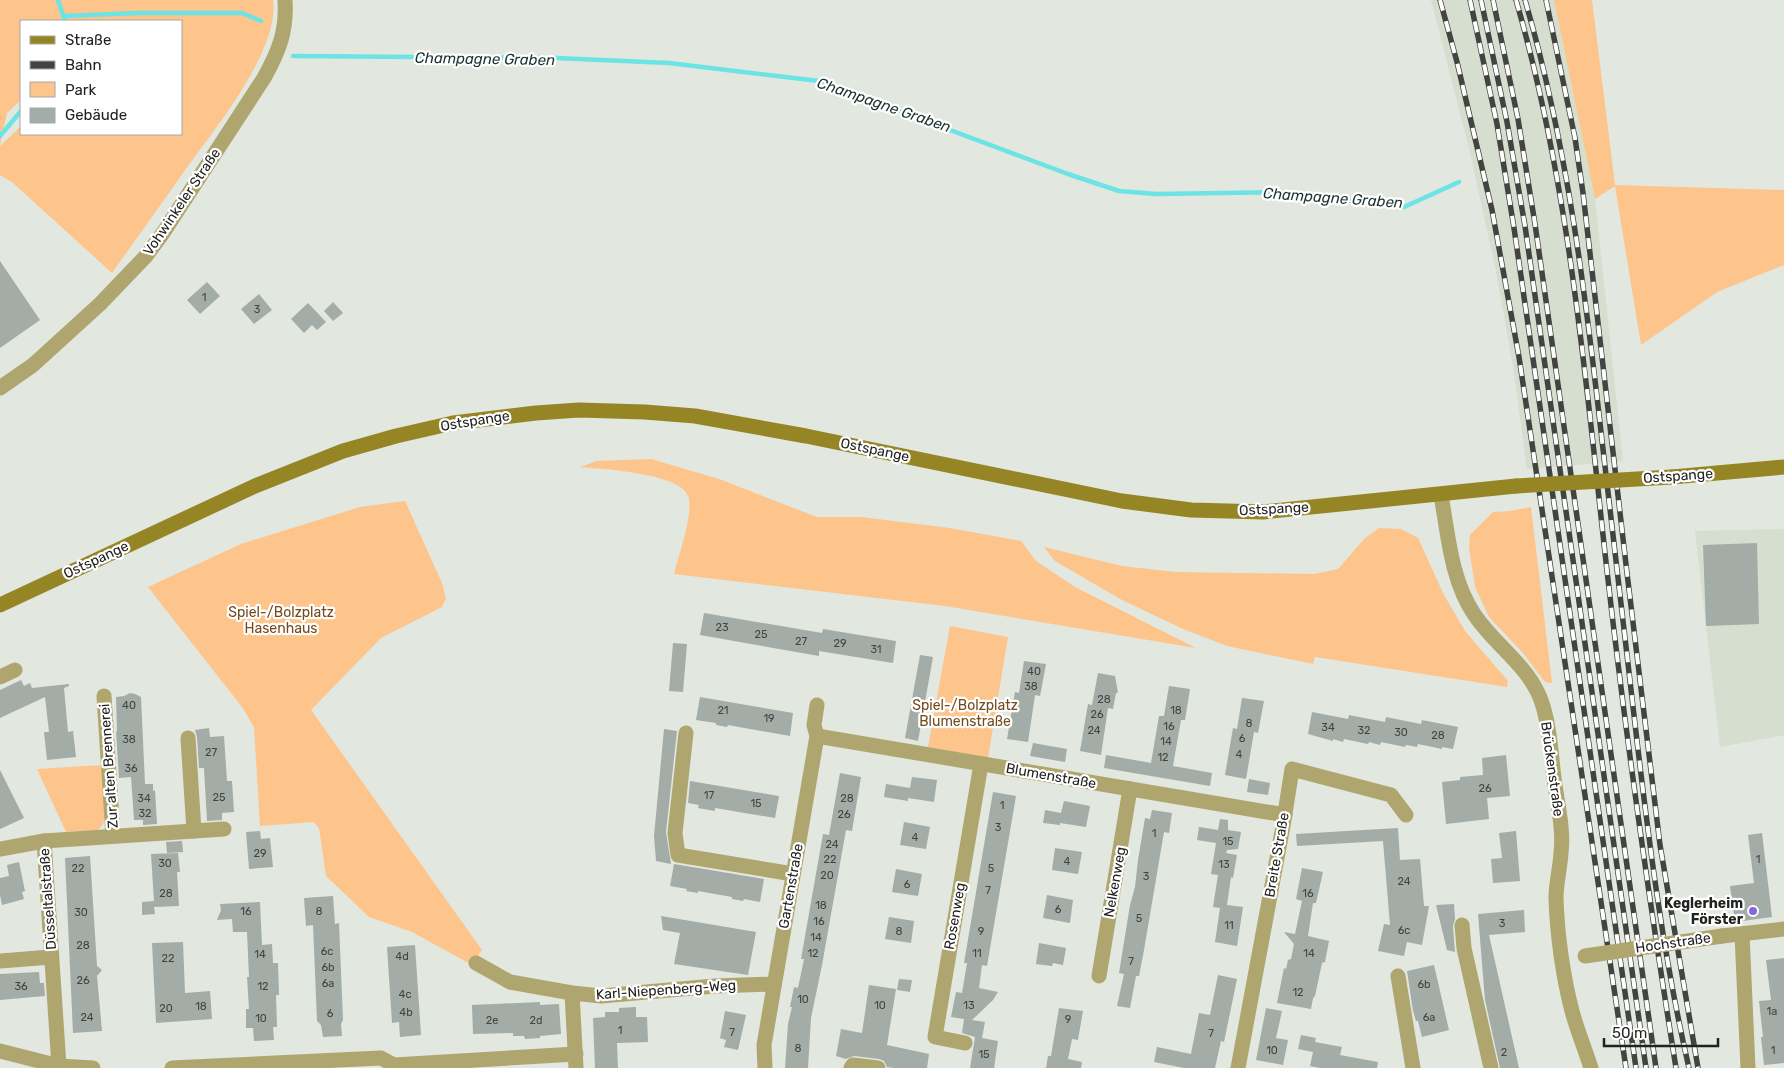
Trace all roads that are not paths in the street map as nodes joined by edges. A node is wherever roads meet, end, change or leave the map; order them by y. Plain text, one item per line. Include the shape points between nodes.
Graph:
1 (285, 0) edge
2 (0, 388) edge
3 (1784, 467) edge
4 (1441, 494) junction
5 (0, 605) edge
6 (15, 670) dead end
7 (0, 677) edge
8 (104, 696) dead end
9 (817, 705) dead end
10 (686, 733) dead end
11 (817, 736) junction
12 (188, 738) dead end
13 (981, 764) junction
14 (1130, 789) junction
15 (1285, 815) junction
16 (1406, 815) dead end
17 (224, 829) dead end
18 (194, 831) junction
19 (113, 836) junction
20 (44, 841) junction
21 (0, 849) edge
22 (794, 874) junction
23 (1462, 925) dead end
24 (1784, 929) edge
25 (1742, 934) junction
26 (51, 957) junction
27 (1563, 959) junction
28 (0, 961) edge
29 (476, 964) dead end
30 (1099, 976) dead end
31 (1398, 976) dead end
32 (774, 984) junction
33 (572, 993) junction
34 (965, 1043) dead end
35 (0, 1051) edge
36 (576, 1061) edge
37 (59, 1066) junction
38 (394, 1066) edge
39 (94, 1068) edge
40 (172, 1068) edge
41 (181, 1068) edge
42 (765, 1068) edge
43 (851, 1068) edge
44 (878, 1068) edge
45 (1238, 1068) edge
46 (1412, 1068) edge
47 (1491, 1068) edge
48 (1590, 1068) edge
49 (1748, 1068) edge

1 - 2 street, Vohwinkeler Straße via 286,17 275,59 163,233 146,256 100,304 33,365
3 - 4 main road, Ostspange, bridge
4 - 5 main road, Ostspange via 1262,512 1191,510 1122,501 695,416 589,410 536,412 452,423 344,451 255,486
4 - 27 street, Brückenstraße via 1452,561 1472,612 1526,673 1542,704 1561,832 1556,898
6 - 7 street
8 - 19 street, Zur alten Brennerei
9 - 11 street, Gartenstraße via 814,724
10 - 22 street via 675,833 678,855
11 - 13 street, Blumenstraße
11 - 22 street, Gartenstraße
12 - 18 street
13 - 14 street, Blumenstraße
13 - 34 street, Rosenweg via 935,1037
14 - 15 street, Blumenstraße
14 - 30 street, Nelkenweg
15 - 16 street, Breite Straße via 1292,769 1391,795
15 - 45 street, Breite Straße
17 - 18 street, Zur alten Brennerei
18 - 19 street, Zur alten Brennerei
19 - 20 street, Zur alten Brennerei
20 - 21 street, Zur alten Brennerei
20 - 26 street, Düsseltalstraße
22 - 32 street, Gartenstraße
23 - 47 street via 1464,948
24 - 25 street, Hochstraße
25 - 27 street, Hochstraße, bridge
25 - 49 street
26 - 28 street, Düsseltalstraße
26 - 37 street, Düsseltalstraße
27 - 48 street, Brückenstraße via 1572,1011
29 - 33 street, Karl-Niepenberg-Weg via 510,982
31 - 46 street
32 - 33 street, Karl-Niepenberg-Weg via 601,996
32 - 42 street, Gartenstraße via 764,1045
33 - 36 street
35 - 37 street
36 - 38 street
37 - 39 street
38 - 41 street via 381,1058
40 - 41 street
43 - 44 street via 853,1065

